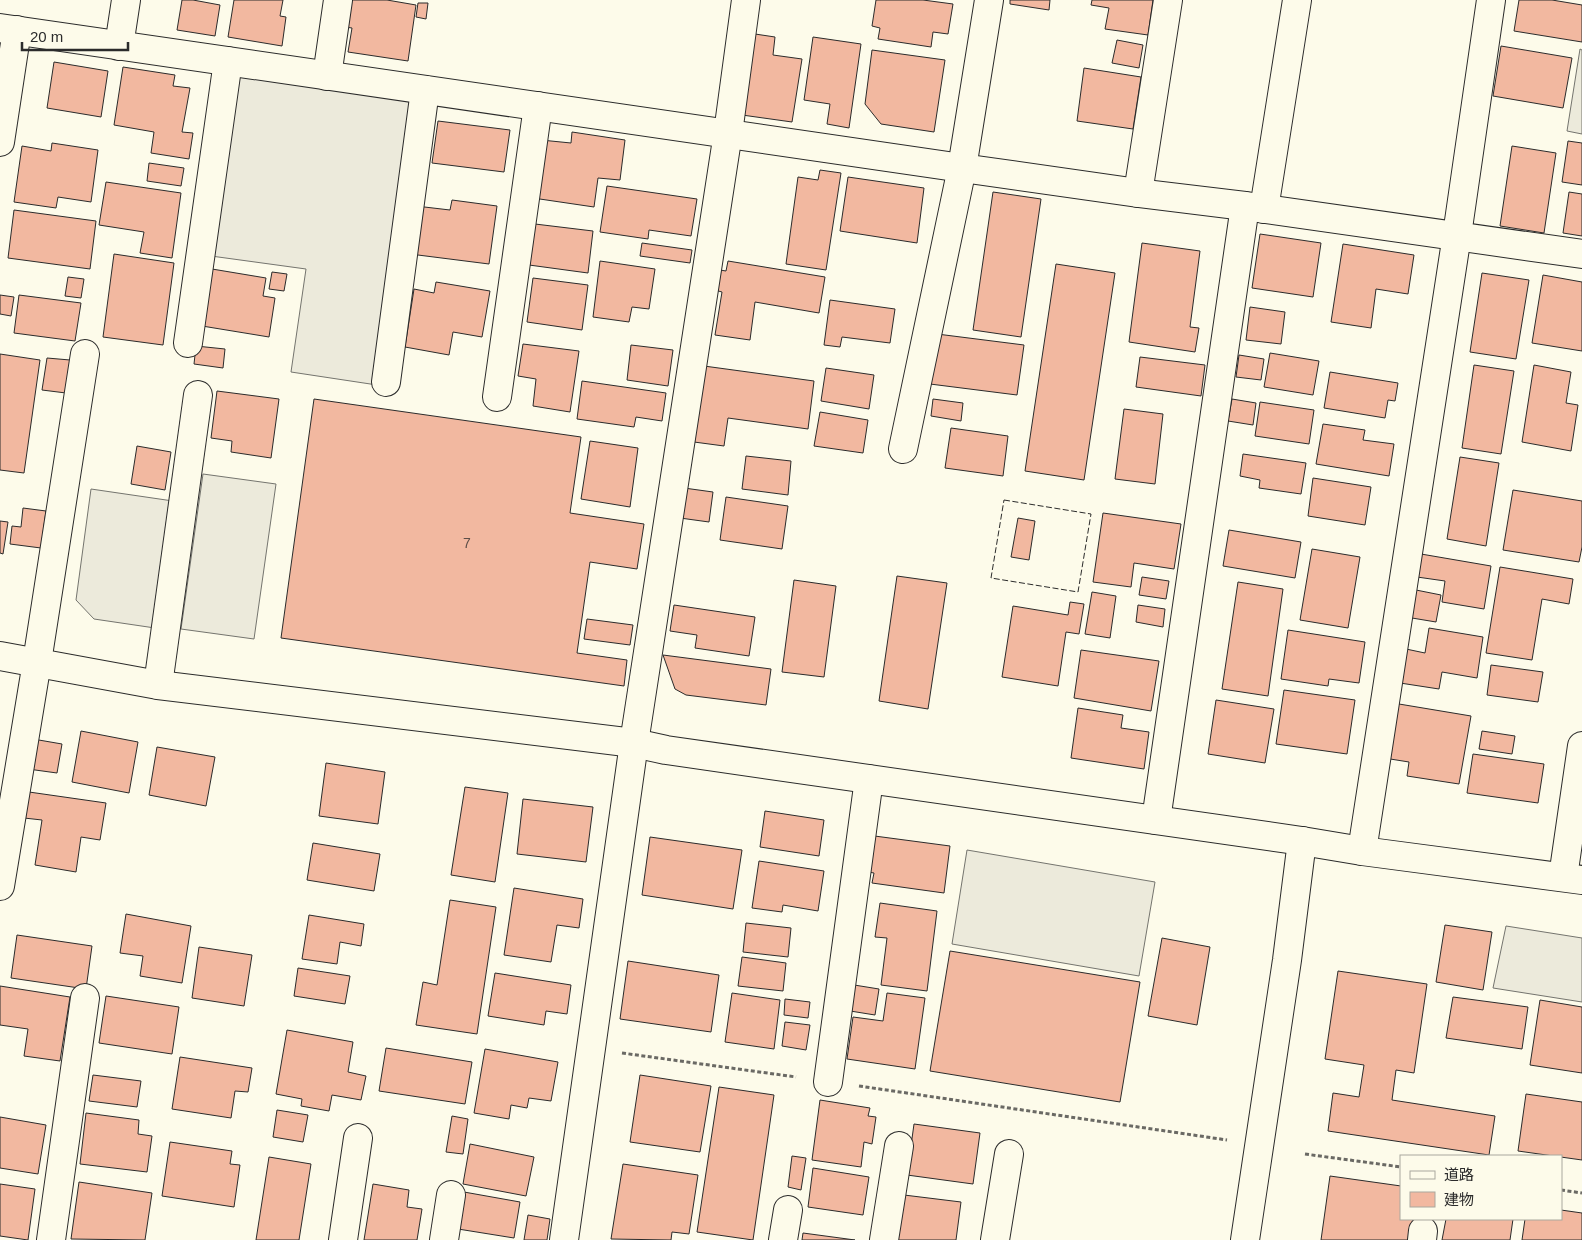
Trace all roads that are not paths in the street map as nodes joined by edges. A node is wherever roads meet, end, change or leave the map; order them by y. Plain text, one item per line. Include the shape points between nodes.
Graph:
1 (126, 0) edge
2 (338, 0) edge
3 (746, 0) edge
4 (989, 0) edge
5 (1168, 0) edge
6 (1296, 0) edge
7 (1491, 0) edge
8 (8, 29) edge
9 (119, 46) junction
10 (228, 61) junction
11 (327, 76) junction
12 (425, 90) junction
13 (538, 106) junction
14 (728, 133) junction
15 (0, 142) edge
16 (962, 168) junction
17 (1138, 193) junction
18 (1255, 207) junction
19 (1458, 235) junction
20 (1582, 254) edge
21 (188, 343) dead end
22 (85, 354) dead end
23 (386, 382) dead end
24 (198, 395) dead end
25 (497, 397) dead end
26 (903, 448) dead end
27 (0, 656) edge
28 (37, 662) junction
29 (158, 684) junction
30 (634, 743) junction
31 (1582, 746) edge
32 (869, 779) junction
33 (1156, 820) junction
34 (1302, 840) junction
35 (1362, 851) junction
36 (1573, 879) edge
37 (0, 886) edge
38 (85, 998) dead end
39 (828, 1082) road end
40 (358, 1138) dead end
41 (899, 1146) dead end
42 (1009, 1154) dead end
43 (451, 1195) dead end
44 (788, 1210) dead end
45 (51, 1240) edge
46 (343, 1240) edge
47 (444, 1240) edge
48 (564, 1240) edge
49 (783, 1240) edge
50 (884, 1240) edge
51 (995, 1240) edge
52 (1245, 1240) edge

1 - 9 street
2 - 11 street
3 - 14 street
4 - 16 street
5 - 17 street
6 - 18 street
7 - 19 street
8 - 9 street
8 - 15 street
9 - 10 street
10 - 11 street
10 - 21 street
11 - 12 street
12 - 13 street
12 - 23 street
13 - 14 street
13 - 25 street
14 - 16 street
14 - 30 street
16 - 17 street
16 - 26 street
17 - 18 street
18 - 19 street
18 - 33 street
19 - 20 street
19 - 35 street
22 - 28 street
24 - 29 street
27 - 28 street
28 - 29 street
28 - 37 street
29 - 30 street
30 - 32 street
30 - 48 street
31 - 36 street
32 - 33 street
32 - 39 street
33 - 34 street
34 - 35 street
34 - 52 street
35 - 36 street
38 - 45 street
40 - 46 street
41 - 50 street
42 - 51 street
43 - 47 street
44 - 49 street

